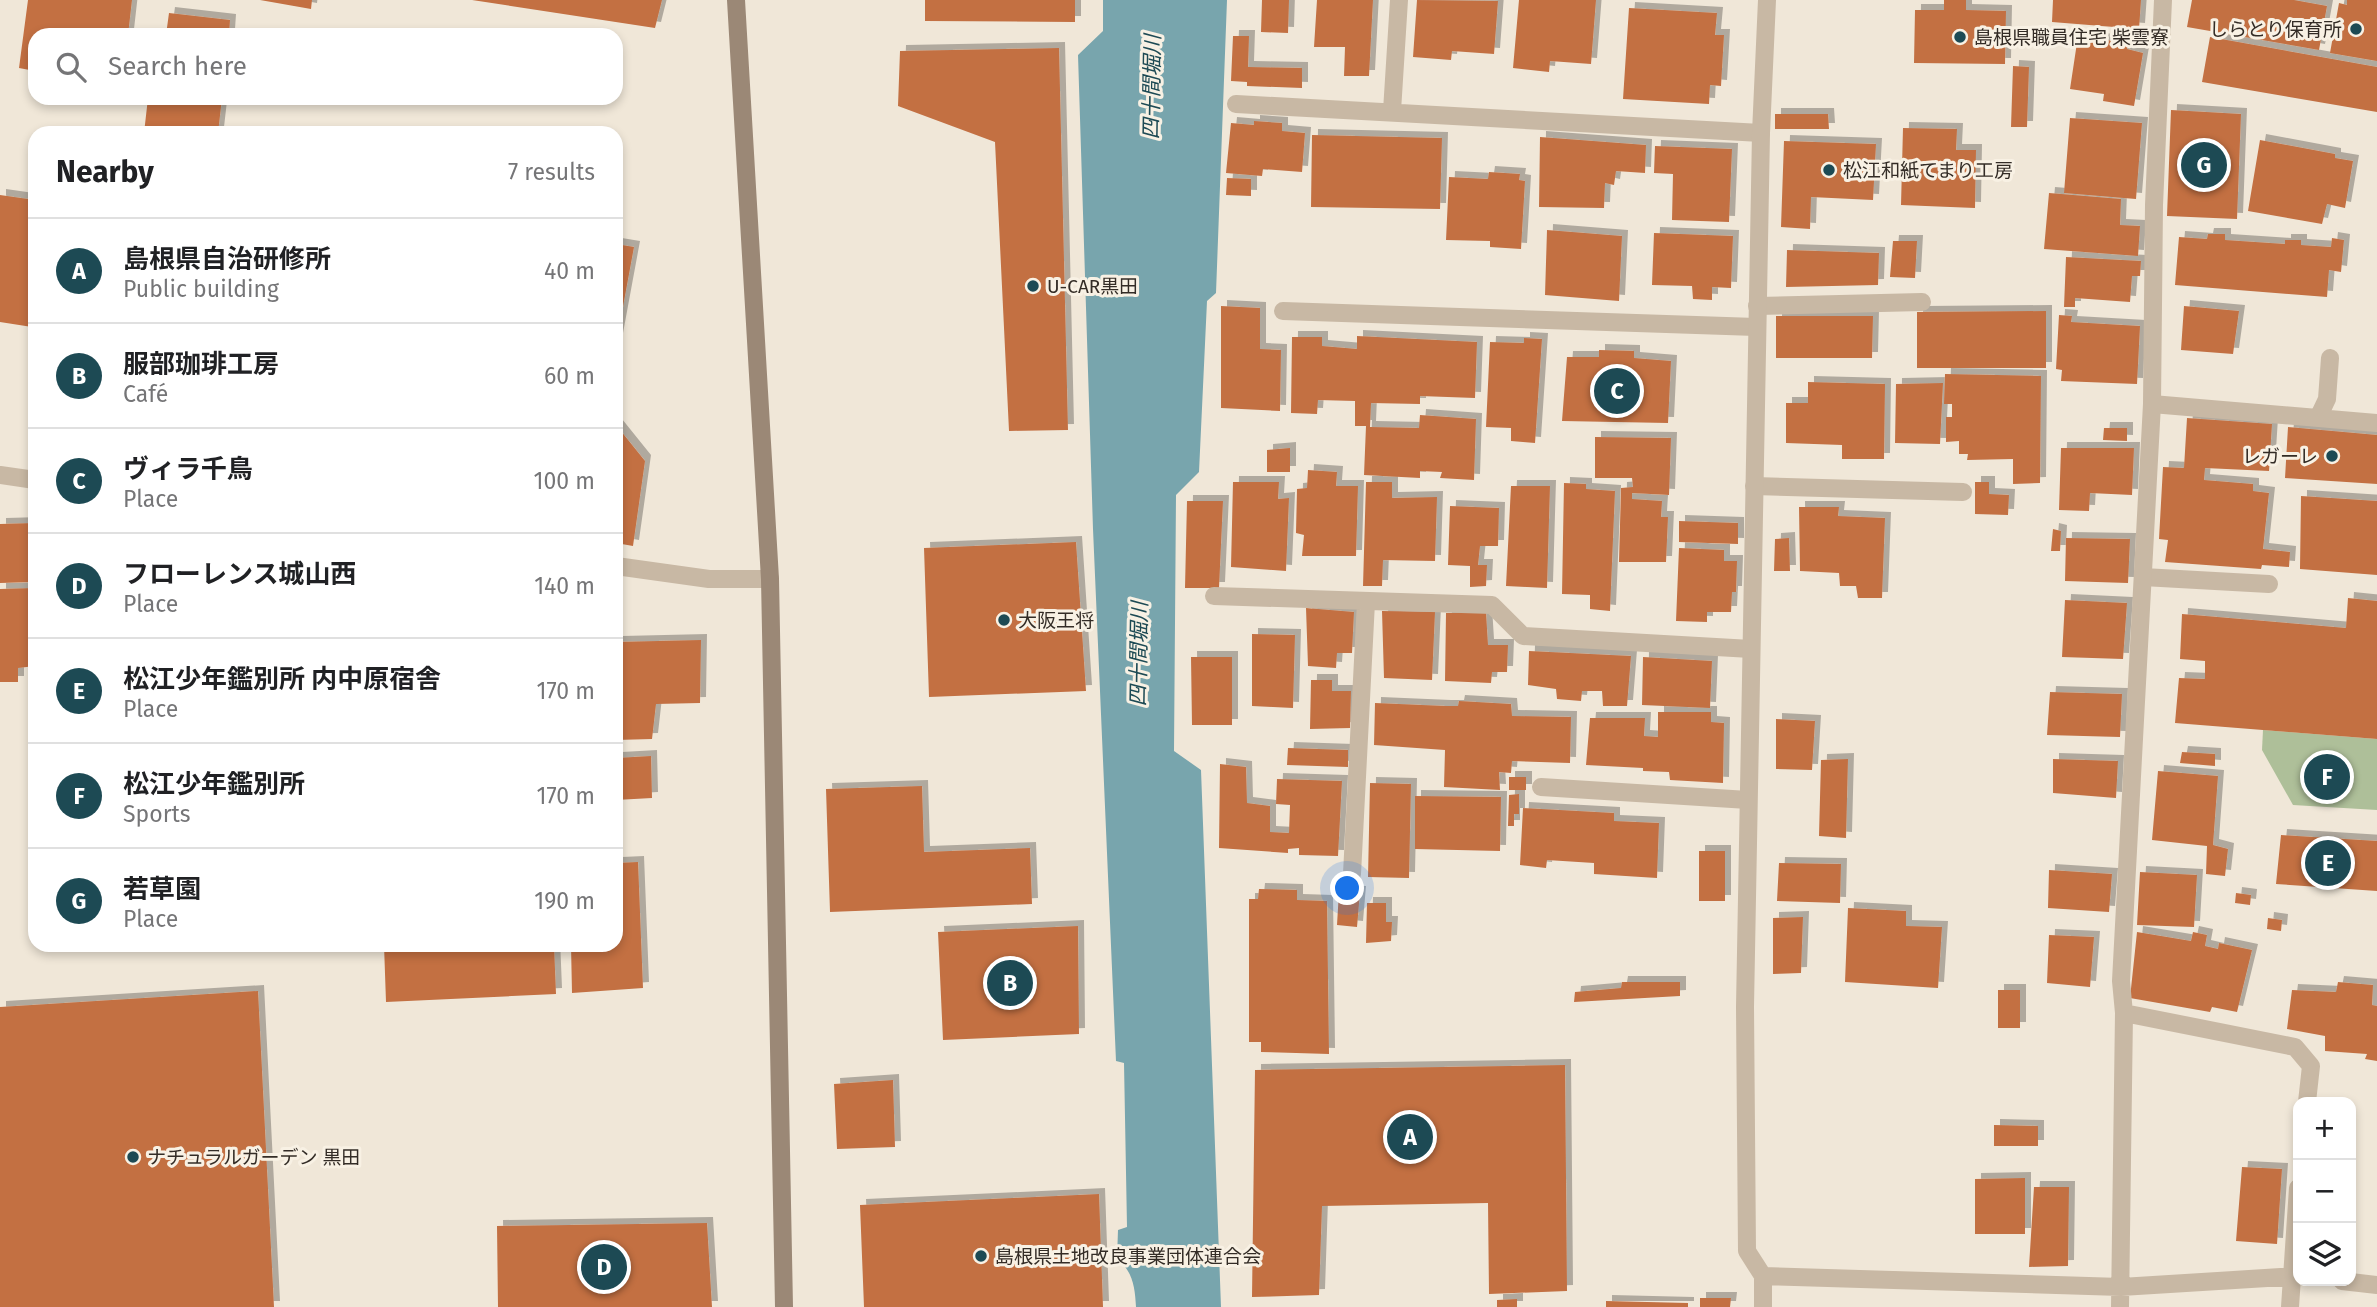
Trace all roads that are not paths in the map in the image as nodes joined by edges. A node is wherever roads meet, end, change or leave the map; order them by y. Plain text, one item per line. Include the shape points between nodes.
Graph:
1 (736, 0) edge
2 (1399, 0) edge
3 (1768, 0) edge
4 (2163, 0) edge
5 (1236, 104) dead end
6 (1392, 111) junction
7 (1761, 133) junction
8 (1922, 302) dead end
9 (1757, 306) junction
10 (1283, 311) dead end
11 (1756, 327) junction
12 (2330, 358) dead end
13 (2152, 404) junction
14 (2318, 418) junction
15 (2377, 423) edge
16 (0, 475) edge
17 (28, 479) edge
18 (1754, 486) junction
19 (1964, 492) dead end
20 (623, 567) edge
21 (2143, 577) junction
22 (770, 579) junction
23 (2269, 584) dead end
24 (1213, 596) dead end
25 (1366, 601) junction
26 (1751, 649) junction
27 (1541, 787) dead end
28 (1748, 800) junction
29 (1352, 874) dead end
30 (2124, 1013) junction
31 (2307, 1097) edge
32 (2293, 1275) edge
33 (1763, 1276) junction
34 (2356, 1283) edge
35 (2377, 1285) edge
36 (2293, 1286) edge
37 (2121, 1287) junction
38 (784, 1307) edge
39 (1763, 1307) edge
40 (2120, 1307) edge
41 (2290, 1307) edge

1 - 22 street
2 - 6 street
3 - 7 street
4 - 13 street
5 - 6 street
6 - 7 street
7 - 9 street
8 - 9 street
9 - 11 street
10 - 11 street
11 - 18 street
12 - 14 street via 2327,399
13 - 14 street
13 - 21 street
14 - 15 street
16 - 17 street
18 - 19 street
18 - 26 street
20 - 22 street via 709,579
21 - 23 street
21 - 30 street via 2121,981
22 - 38 street
24 - 25 street
25 - 26 street via 1492,606 1522,636
25 - 29 street
26 - 28 street
27 - 28 street
28 - 33 street via 1747,1251
30 - 31 street via 2295,1048 2311,1066
30 - 37 street
32 - 37 street
33 - 37 street
33 - 39 street
34 - 35 street
36 - 41 street
37 - 40 street

